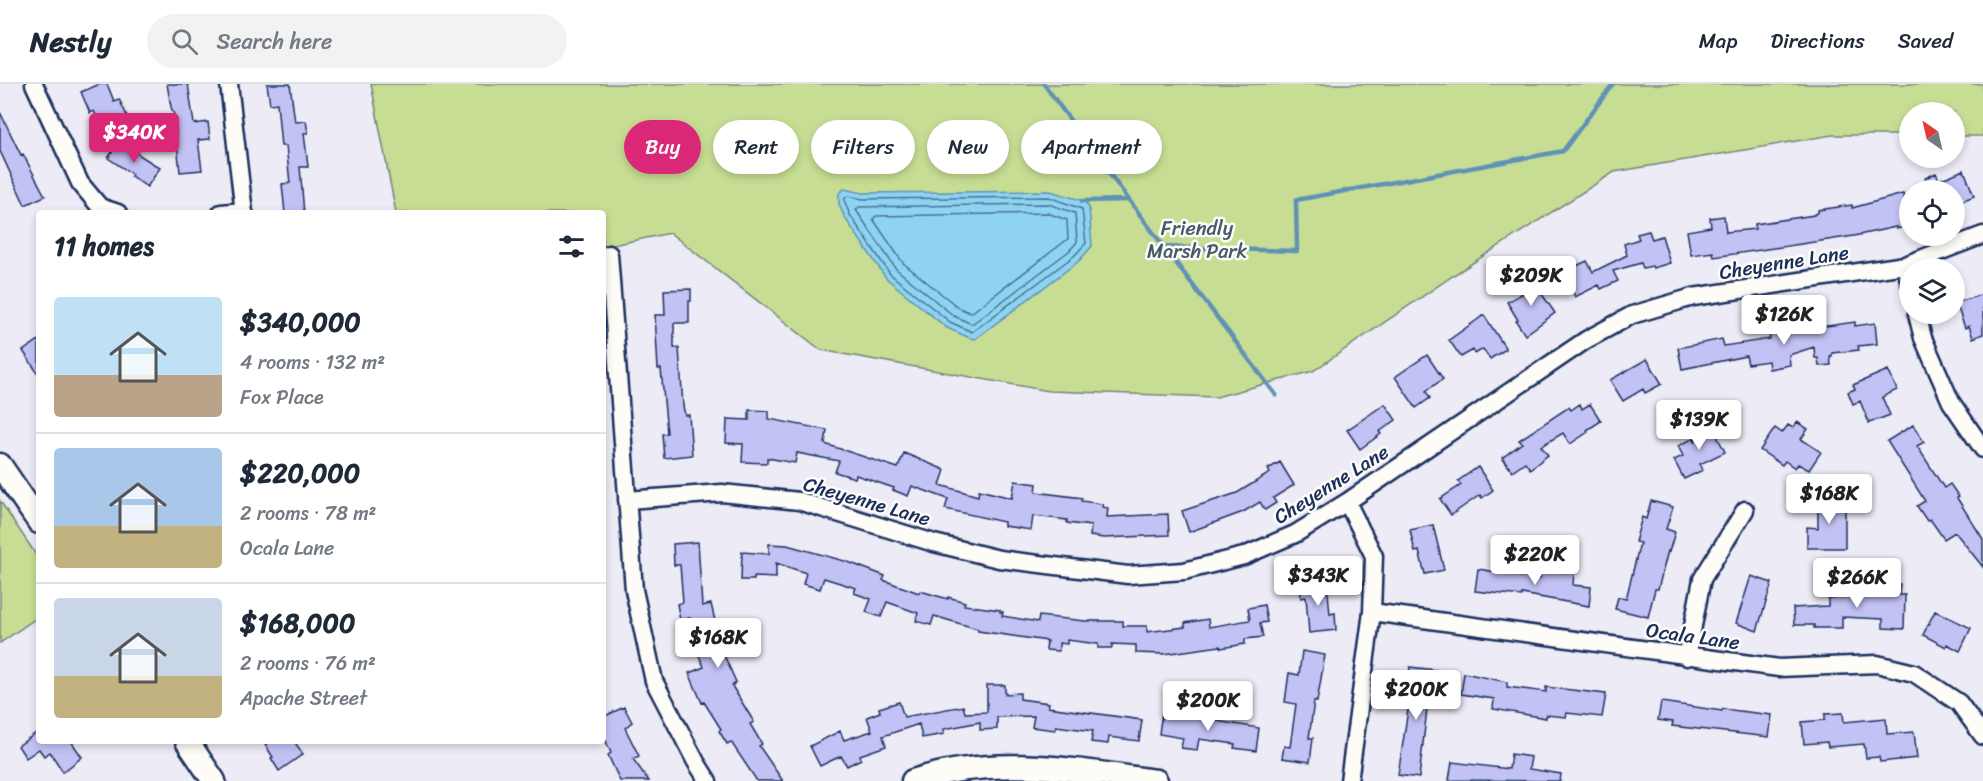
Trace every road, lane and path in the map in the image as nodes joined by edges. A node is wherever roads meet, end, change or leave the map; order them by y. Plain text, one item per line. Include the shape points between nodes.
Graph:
1 (34, 84) edge
2 (229, 84) edge
3 (109, 210) edge
4 (244, 210) edge
5 (1983, 235) edge
6 (609, 254) dead end
7 (1923, 258) edge
8 (1899, 266) edge
9 (1920, 324) edge
10 (1983, 449) edge
11 (0, 465) edge
12 (627, 500) junction
13 (1347, 502) junction
14 (1744, 510) dead end
15 (36, 515) edge
16 (1372, 612) junction
17 (1687, 657) junction
18 (1983, 736) edge
19 (189, 744) edge
20 (214, 781) edge
21 (708, 781) edge
22 (913, 781) edge
23 (1156, 781) edge
24 (1349, 781) edge

1 - 3 street via 80,183 100,207
2 - 4 street
5 - 7 street, Cheyenne Lane
6 - 12 street
8 - 13 street, Cheyenne Lane via 1693,297 1632,315 1586,340
9 - 10 street via 1951,402
11 - 15 street
12 - 13 street, Cheyenne Lane via 722,493 799,501 999,559 1128,575 1184,571 1244,556 1295,534
12 - 21 street via 634,590 654,681
13 - 16 street via 1374,556
14 - 17 street via 1702,579
16 - 17 street, Ocala Lane
16 - 24 street
17 - 18 street, Ocala Lane via 1779,669 1877,664 1914,672 1959,703
19 - 20 street
22 - 23 street via 986,766 1054,766

